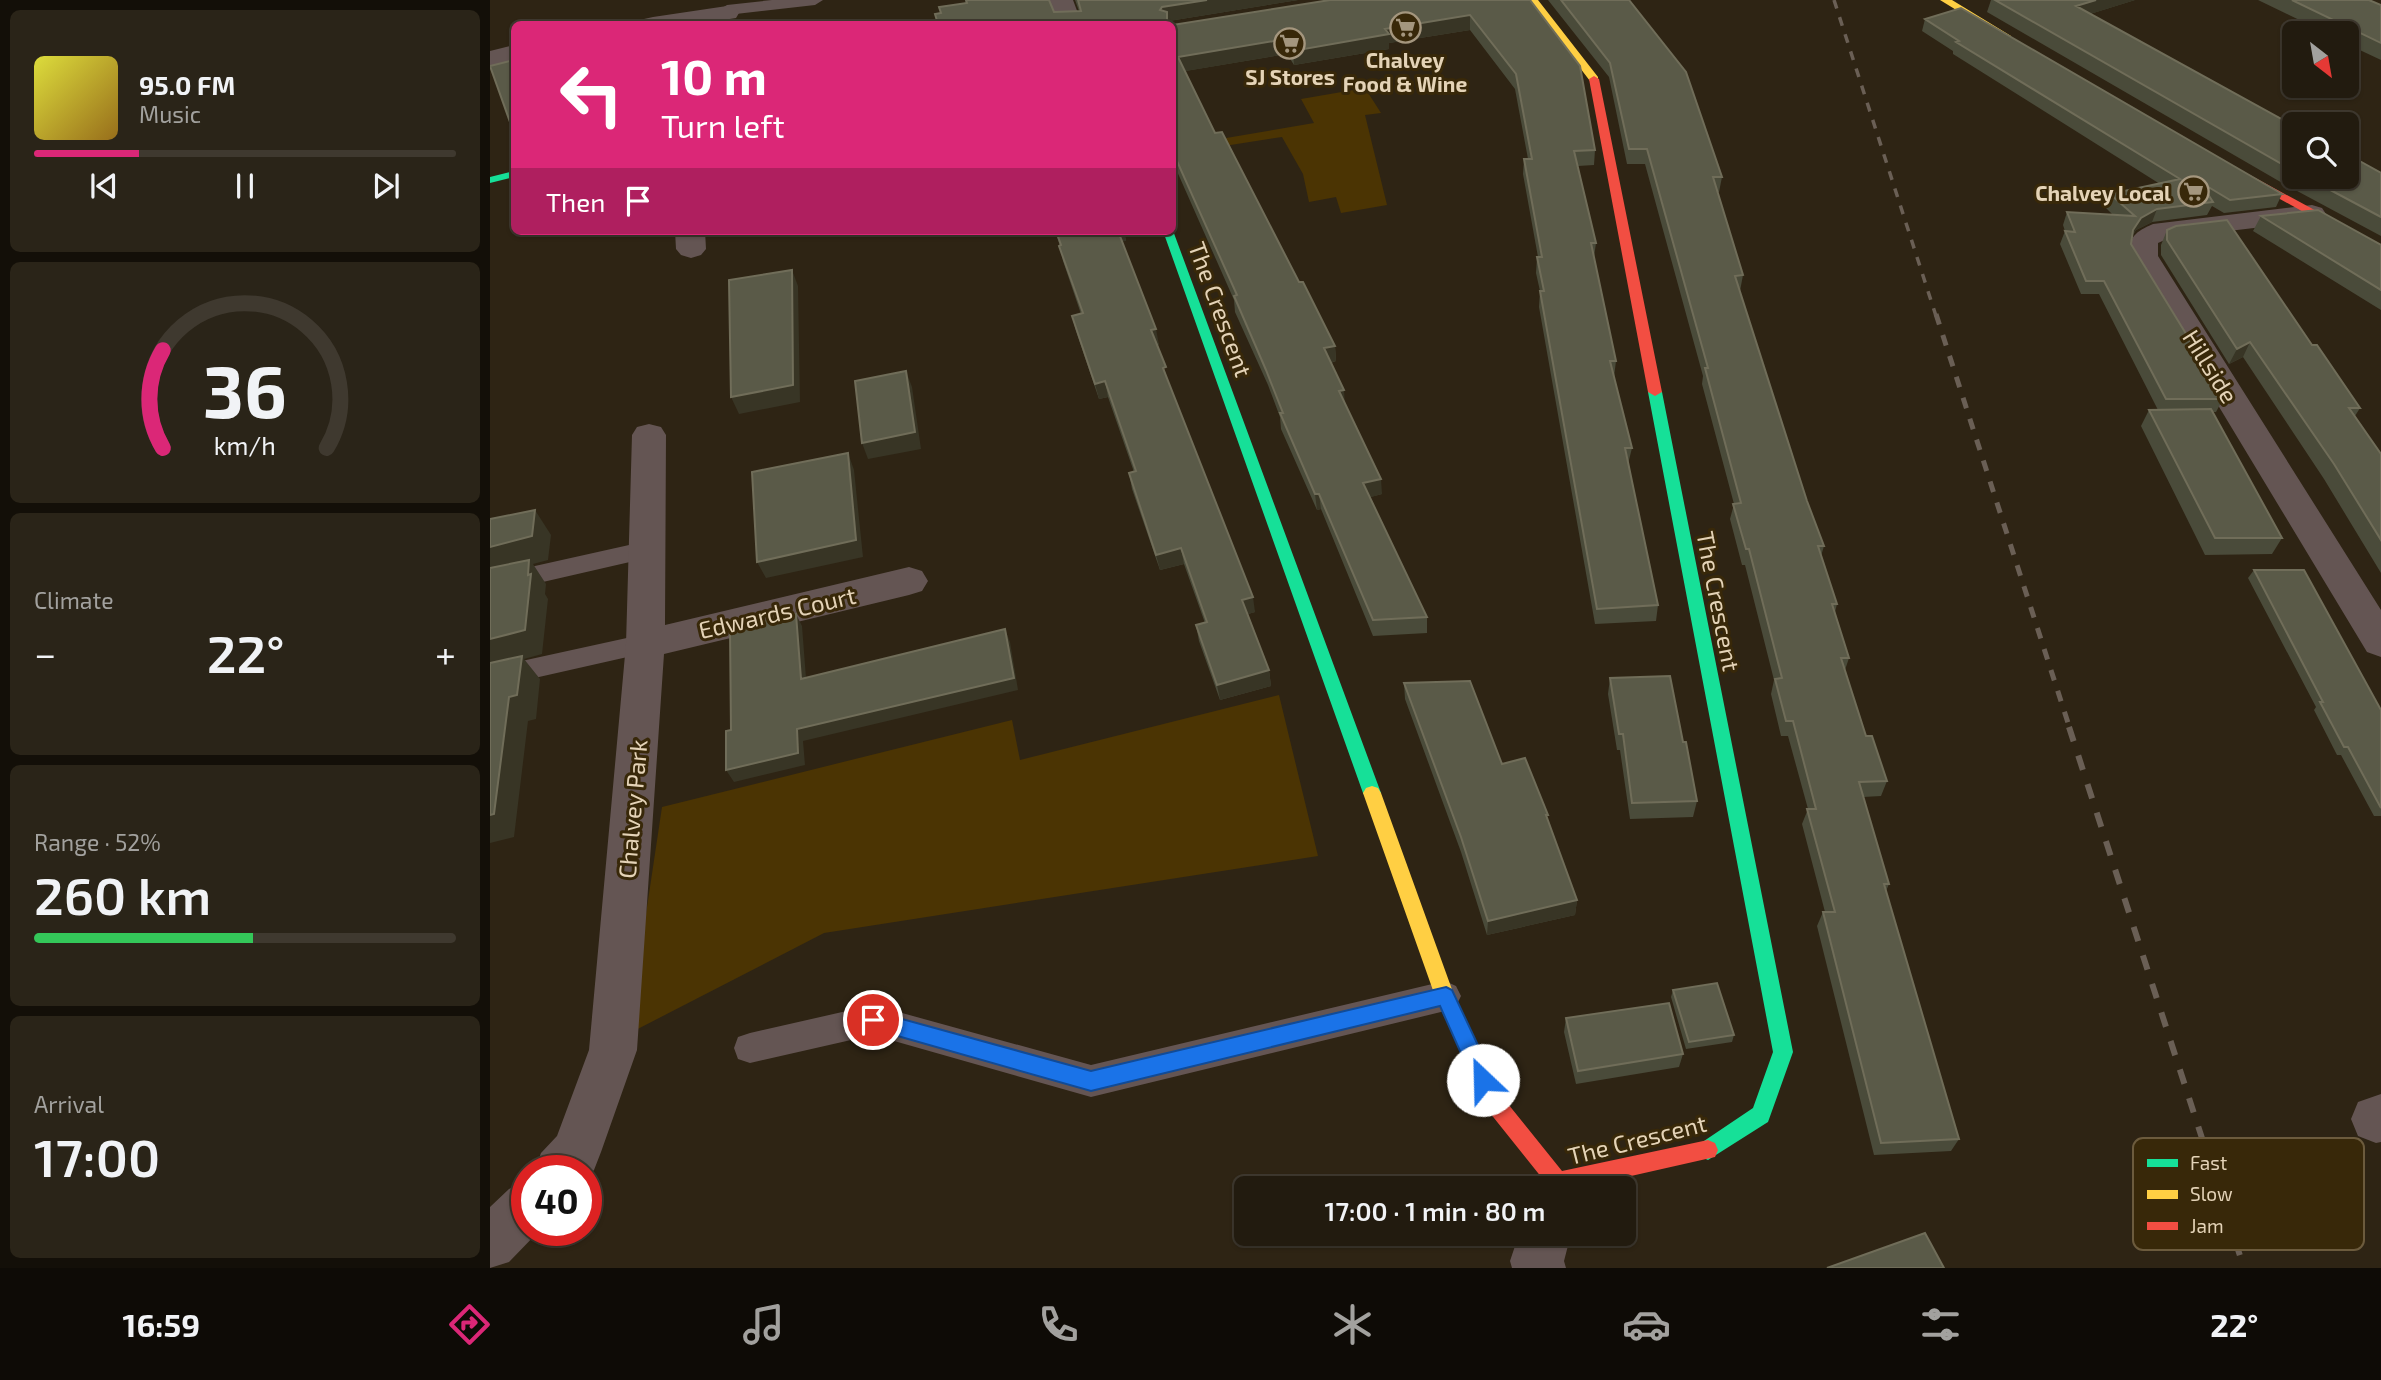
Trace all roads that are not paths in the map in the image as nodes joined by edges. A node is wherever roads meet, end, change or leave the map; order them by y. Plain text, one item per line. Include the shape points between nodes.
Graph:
1 (815, 0) edge
2 (1061, 0) edge
3 (1533, 0) edge
4 (1945, 0) edge
5 (727, 12) edge
6 (672, 21) edge
7 (1069, 21) edge
8 (2015, 41) edge
9 (511, 53) edge
10 (490, 58) edge
11 (2226, 165) edge
12 (511, 175) edge
13 (490, 180) edge
14 (2318, 214) junction
15 (1170, 235) edge
16 (2381, 251) edge
17 (649, 435) dead end
18 (647, 550) junction
19 (909, 581) dead end
20 (490, 585) edge
21 (2381, 642) edge
22 (645, 644) junction
23 (490, 678) edge
24 (1446, 996) junction
25 (750, 1048) dead end
26 (573, 1155) edge
27 (1551, 1176) edge
28 (1596, 1176) edge
29 (511, 1223) edge
30 (490, 1243) edge
31 (1541, 1246) edge
32 (1539, 1268) edge

1 - 5 lane
2 - 7 street
3 - 28 street, The Crescent via 1594,79 1783,1052 1762,1115 1712,1149
4 - 8 street
5 - 6 street
9 - 10 street
11 - 14 street
12 - 13 street
14 - 16 street
14 - 21 street, Hillside via 2163,230 2144,239 2143,256
15 - 24 street, The Crescent
17 - 18 street, Chalvey Park
18 - 20 lane
18 - 22 street, Chalvey Park
19 - 22 street, Edwards Court
22 - 23 lane
22 - 26 street, Chalvey Park via 613,1050
24 - 25 lane via 1091,1081 873,1020
24 - 27 street, The Crescent via 1493,1101
29 - 30 street
31 - 32 street

